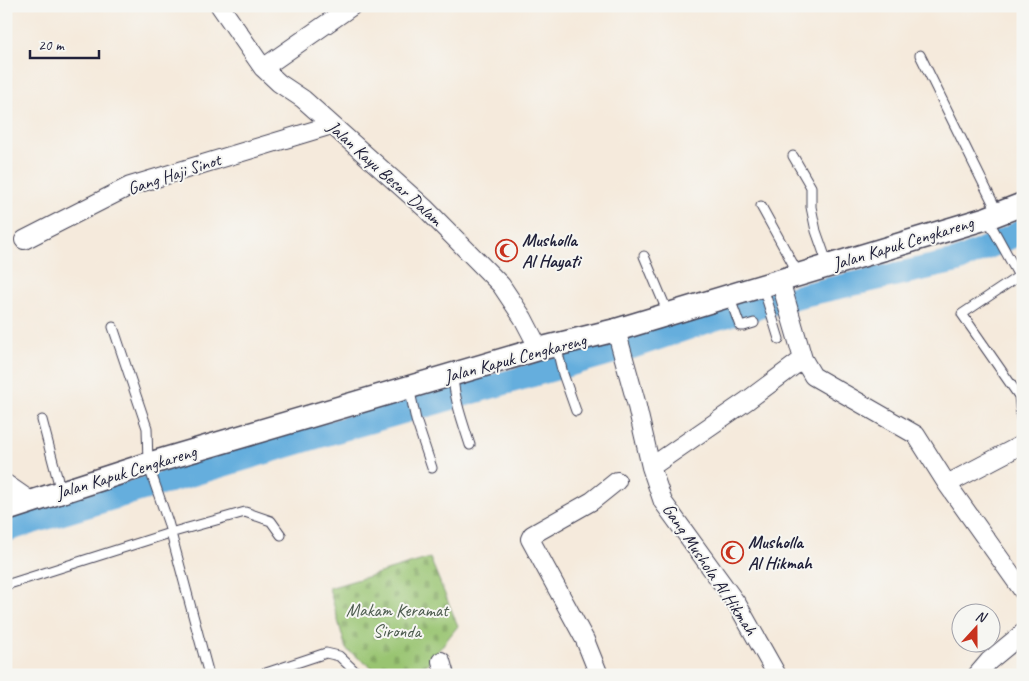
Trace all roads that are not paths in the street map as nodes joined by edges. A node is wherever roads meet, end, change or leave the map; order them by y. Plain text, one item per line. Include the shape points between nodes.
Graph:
1 (220, 6) edge
2 (352, 6) edge
3 (920, 55) dead end
4 (263, 68) junction
5 (332, 125) junction
6 (793, 156) dead end
7 (1023, 204) edge
8 (761, 206) dead end
9 (993, 219) junction
10 (24, 240) dead end
11 (644, 256) dead end
12 (828, 266) junction
13 (778, 283) junction
14 (730, 300) junction
15 (668, 314) junction
16 (754, 323) dead end
17 (113, 326) dead end
18 (617, 336) junction
19 (779, 339) dead end
20 (551, 350) junction
21 (803, 359) junction
22 (453, 379) junction
23 (409, 391) junction
24 (576, 411) dead end
25 (42, 420) dead end
26 (1022, 426) edge
27 (1023, 444) edge
28 (470, 445) dead end
29 (651, 467) junction
30 (150, 468) junction
31 (432, 468) dead end
32 (617, 481) dead end
33 (6, 484) edge
34 (947, 484) junction
35 (62, 492) junction
36 (32, 502) junction
37 (6, 510) edge
38 (170, 533) junction
39 (281, 535) dead end
40 (6, 585) edge
41 (1023, 591) edge
42 (1023, 633) edge
43 (209, 675) edge
44 (260, 675) edge
45 (359, 675) edge
46 (599, 675) edge
47 (777, 675) edge
48 (977, 675) edge

1 - 4 street, Jalan Kayu Besar Dalam
2 - 4 street
3 - 9 lane
4 - 5 street, Jalan Kayu Besar Dalam
5 - 10 street, Gang Haji Sinot via 130,186
5 - 20 street, Jalan Kayu Besar Dalam via 426,209 501,285 523,318
6 - 12 lane via 811,187 816,231
7 - 9 street, Jalan Kapuk Cengkareng
8 - 13 lane
9 - 12 street, Jalan Kapuk Cengkareng
9 - 26 lane via 1003,247 1019,276 962,314 1019,396
11 - 15 lane
12 - 13 street, Jalan Kapuk Cengkareng
13 - 14 street, Jalan Kapuk Cengkareng
13 - 19 lane via 772,321
13 - 21 street
14 - 15 street, Jalan Kapuk Cengkareng
14 - 16 lane via 740,326
15 - 18 street, Jalan Kapuk Cengkareng
17 - 30 lane via 147,428
18 - 20 street, Jalan Kapuk Cengkareng
18 - 29 street, Gang Mushola Al Hikmah
20 - 22 street, Jalan Kapuk Cengkareng
20 - 24 lane
21 - 29 street
21 - 34 street via 813,376 916,435
22 - 23 street, Jalan Kapuk Cengkareng
22 - 28 lane
23 - 30 street, Jalan Kapuk Cengkareng
23 - 31 lane
25 - 35 lane
27 - 34 street
29 - 47 street, Gang Mushola Al Hikmah via 663,502 737,604
30 - 35 street, Jalan Kapuk Cengkareng
30 - 38 lane
32 - 46 street via 592,501 530,539 585,640
33 - 36 street
34 - 41 street
35 - 36 street, Jalan Kapuk Cengkareng
36 - 37 street, Jalan Kapuk Cengkareng
38 - 39 lane via 245,512 271,521
38 - 40 lane
38 - 43 lane
42 - 48 street
44 - 45 lane via 326,653 338,656

